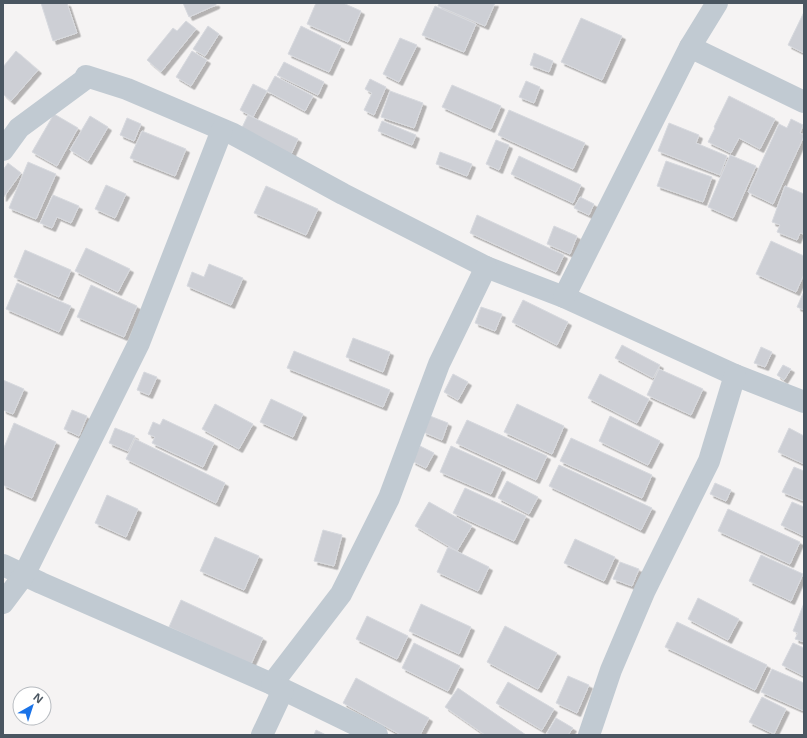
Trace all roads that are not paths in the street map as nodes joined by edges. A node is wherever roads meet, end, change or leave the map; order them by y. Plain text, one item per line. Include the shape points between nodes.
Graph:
1 (717, 3) edge
2 (690, 47) junction
3 (804, 102) edge
4 (222, 130) junction
5 (3, 150) edge
6 (486, 267) junction
7 (564, 297) junction
8 (735, 375) junction
9 (804, 402) edge
10 (3, 565) edge
11 (24, 575) junction
12 (3, 603) edge
13 (278, 687) junction
14 (262, 735) edge
15 (377, 735) edge
16 (590, 735) edge

1 - 2 street
2 - 3 street
2 - 7 street
4 - 5 street via 127,89 86,76 19,128
4 - 6 street
4 - 11 street via 139,343
6 - 7 street
6 - 13 street via 439,364 389,498 341,594
7 - 8 street
8 - 9 street
8 - 16 street via 709,461 645,590 611,670
10 - 11 street
11 - 12 street
11 - 13 street
13 - 14 street
13 - 15 street

